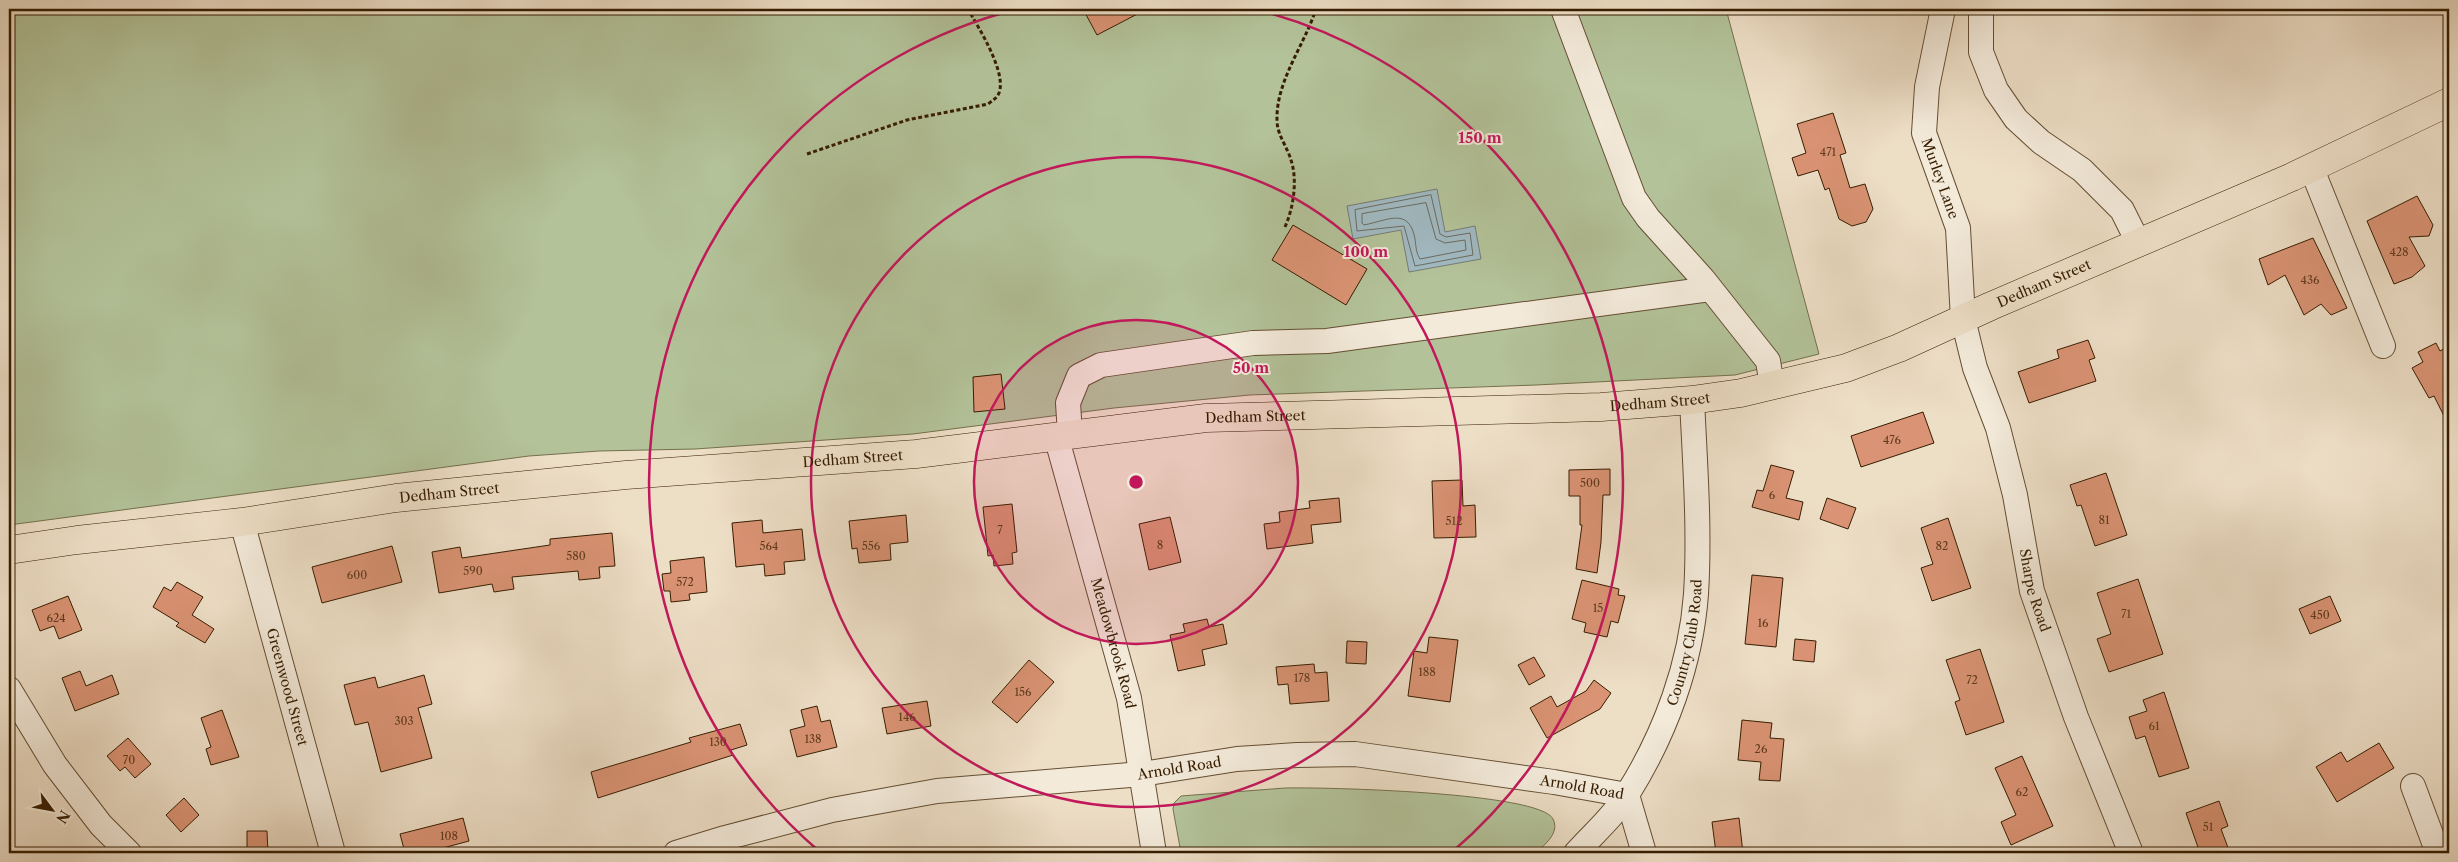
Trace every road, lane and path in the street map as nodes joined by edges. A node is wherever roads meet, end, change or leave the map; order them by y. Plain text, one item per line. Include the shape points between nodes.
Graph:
1 (968, 9) edge
2 (1316, 9) edge
3 (1563, 9) edge
4 (1943, 9) edge
5 (1981, 9) edge
6 (2449, 102) edge
7 (807, 154) dead end
8 (2311, 167) junction
9 (1285, 228) dead end
10 (2138, 242) junction
11 (1710, 289) junction
12 (1963, 319) junction
13 (2383, 346) dead end
14 (1772, 386) junction
15 (1692, 400) junction
16 (1063, 435) junction
17 (242, 522) junction
18 (9, 550) edge
19 (9, 689) edge
20 (1142, 774) junction
21 (2413, 786) dead end
22 (1627, 795) junction
23 (129, 853) edge
24 (333, 853) edge
25 (676, 853) edge
26 (1154, 853) edge
27 (1576, 853) edge
28 (1644, 853) edge
29 (2131, 853) edge
30 (2438, 853) edge

1 - 7 path via 999,72 1000,90 996,98 988,104 908,120
2 - 9 path via 1280,91 1279,134 1291,160 1293,174 1291,214
3 - 11 street via 1634,198
4 - 12 street, Murley Lane via 1927,87 1924,133 1958,228
5 - 10 street via 1981,52 1996,90 2016,119 2082,170 2122,210
6 - 8 main road, Dedham Street
8 - 10 main road, Dedham Street
8 - 13 street
10 - 12 main road, Dedham Street
11 - 14 street via 1768,361
11 - 16 street, Meadowbrook Road via 1327,341 1254,343 1102,365 1079,376 1068,403
12 - 14 main road, Dedham Street via 1846,368
12 - 29 street, Sharpe Road via 1975,368 1998,428 2015,495 2032,591 2076,717
14 - 15 main road, Dedham Street
15 - 16 main road, Dedham Street via 1582,408 1206,418
15 - 22 street, Country Club Road via 1696,595 1683,672 1663,729
16 - 17 main road, Dedham Street via 916,454 626,474 396,498
16 - 20 street, Meadowbrook Road via 1130,698
17 - 18 main road, Dedham Street
17 - 24 street, Greenwood Street
19 - 23 street via 54,765 100,825
20 - 22 street, Arnold Road via 1237,759 1355,754
20 - 25 street, Arnold Road via 928,793 832,810
20 - 26 street, Meadowbrook Road
21 - 30 street
22 - 27 street, Country Club Road
22 - 28 street, Arnold Road

